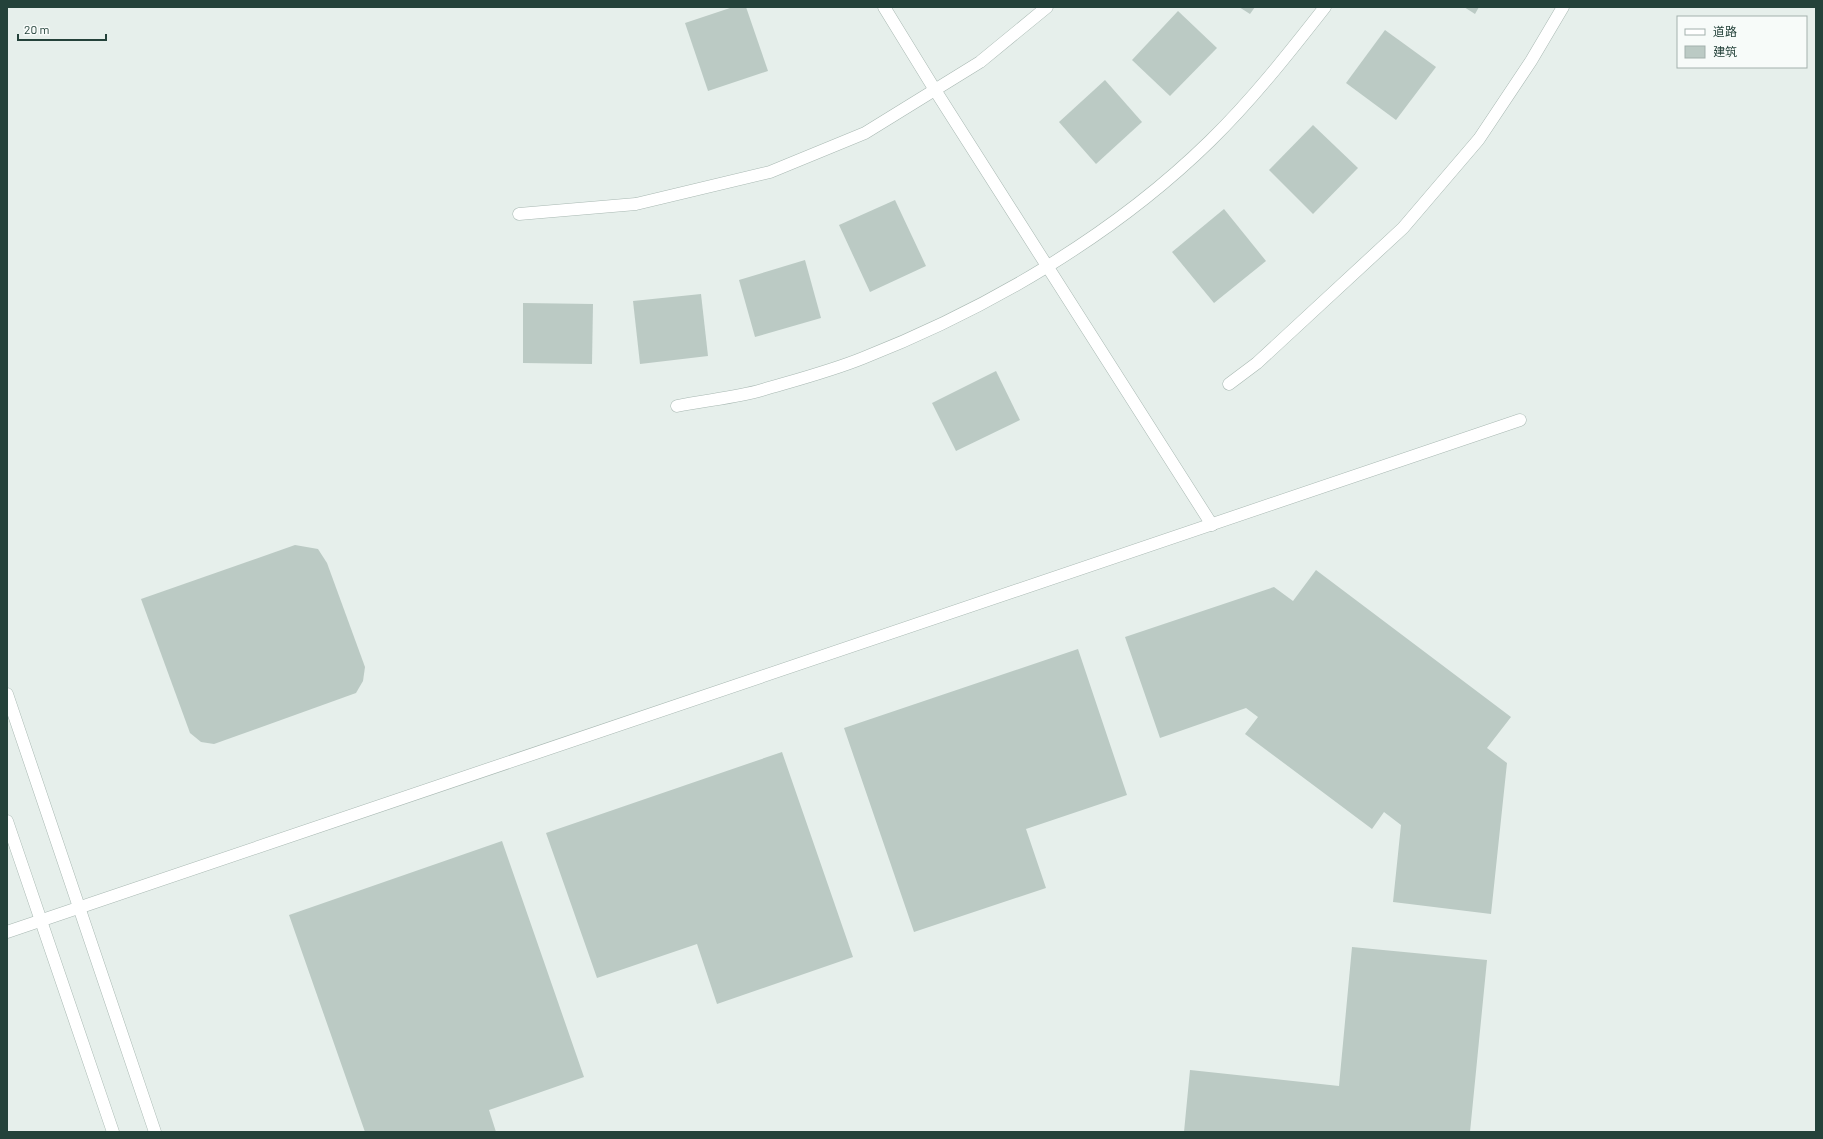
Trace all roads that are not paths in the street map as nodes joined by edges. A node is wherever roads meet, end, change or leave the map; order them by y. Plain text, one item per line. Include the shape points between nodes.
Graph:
1 (884, 7) edge
2 (1047, 7) edge
3 (1325, 7) edge
4 (1563, 7) edge
5 (935, 90) junction
6 (519, 214) dead end
7 (1048, 267) junction
8 (1229, 384) dead end
9 (677, 406) dead end
10 (1520, 420) dead end
11 (1212, 525) junction
12 (7, 694) edge
13 (7, 821) edge
14 (80, 908) junction
15 (41, 921) junction
16 (7, 932) edge
17 (113, 1132) edge
18 (155, 1132) edge

1 - 5 street
2 - 5 street via 980,62
3 - 7 street via 1275,71 1210,141 1142,202
4 - 8 street via 1479,139 1403,228 1256,364
5 - 6 street via 865,133 770,172 636,204
5 - 7 street
7 - 9 street via 958,316 862,358 760,390
7 - 11 street
10 - 11 street
11 - 14 street
12 - 14 street
13 - 15 street
14 - 15 street
14 - 18 street
15 - 16 street
15 - 17 street

